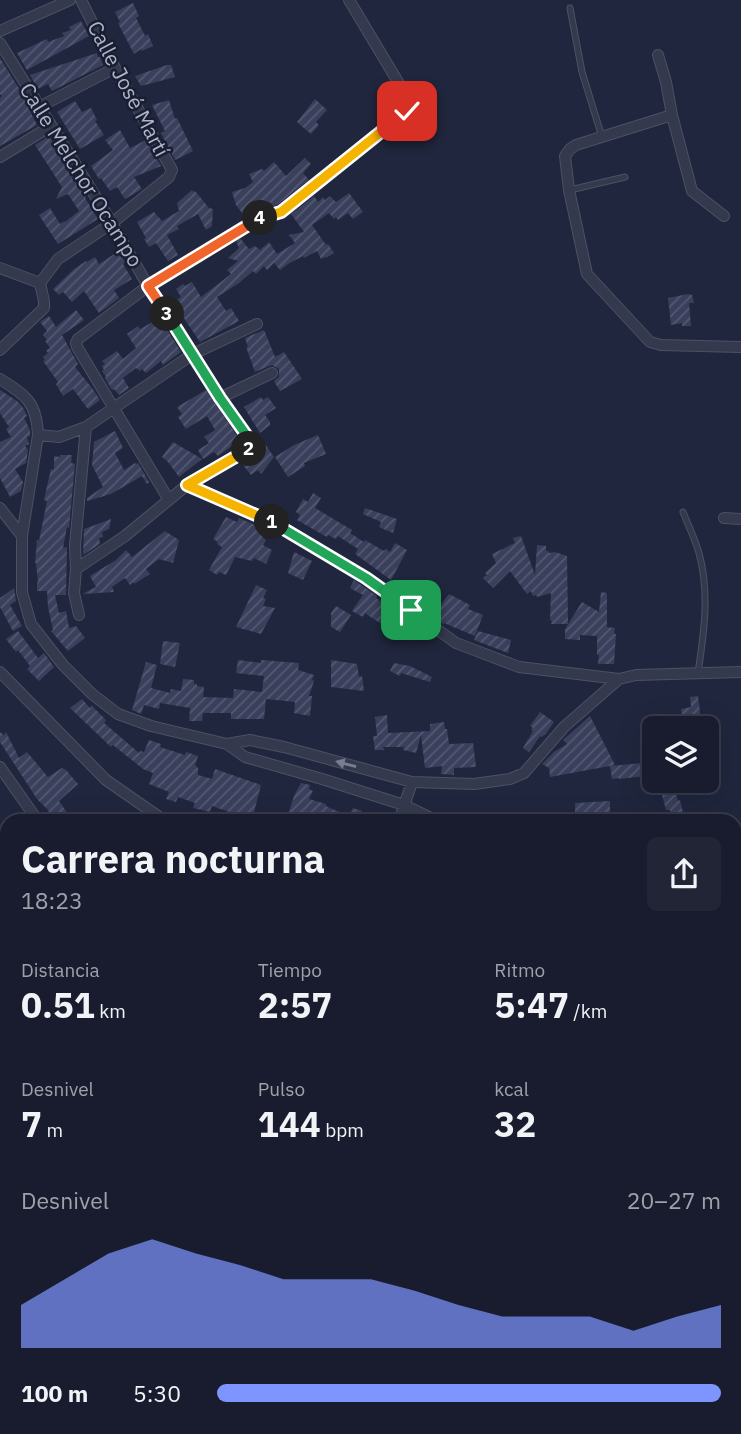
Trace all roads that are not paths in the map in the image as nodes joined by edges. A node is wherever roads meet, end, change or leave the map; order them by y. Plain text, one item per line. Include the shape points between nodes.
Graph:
1 (70, 0) edge
2 (81, 0) edge
3 (349, 0) edge
4 (570, 8) dead end
5 (0, 31) edge
6 (0, 43) edge
7 (658, 55) dead end
8 (115, 68) junction
9 (39, 107) junction
10 (672, 115) junction
11 (51, 126) junction
12 (601, 137) junction
13 (0, 157) edge
14 (625, 177) dead end
15 (569, 190) junction
16 (724, 216) dead end
17 (112, 223) junction
18 (0, 268) edge
19 (40, 283) junction
20 (148, 286) junction
21 (257, 324) dead end
22 (741, 347) edge
23 (0, 350) edge
24 (193, 354) junction
25 (272, 373) dead end
26 (0, 379) edge
27 (220, 398) junction
28 (114, 407) junction
29 (86, 427) junction
30 (38, 435) junction
31 (187, 485) junction
32 (169, 500) junction
33 (0, 508) edge
34 (683, 512) dead end
35 (724, 518) dead end
36 (741, 519) edge
37 (22, 536) junction
38 (76, 569) junction
39 (79, 615) dead end
40 (0, 672) edge
41 (741, 672) edge
42 (698, 673) junction
43 (619, 679) junction
44 (227, 744) junction
45 (0, 767) edge
46 (412, 782) junction
47 (404, 805) junction
48 (33, 814) edge
49 (155, 814) edge
50 (401, 814) edge
51 (423, 814) edge

1 - 5 street
2 - 8 street, Calle José Martí
3 - 20 street via 410,102 407,111 281,212 257,219
4 - 12 lane
6 - 9 street, Calle Melchor Ocampo
7 - 10 street
8 - 9 street
8 - 17 street, Calle José Martí via 172,170
9 - 11 street, Calle Melchor Ocampo
10 - 12 street
10 - 16 street via 692,191
11 - 13 street
11 - 17 street, Calle Melchor Ocampo
12 - 15 street via 576,145 565,156
14 - 15 lane
15 - 22 street via 587,274 650,342
17 - 19 street, Calle José Martí via 58,259
17 - 20 street, Calle Melchor Ocampo
18 - 19 street
19 - 23 street via 44,308
20 - 24 street, Calle Melchor Ocampo
20 - 28 street via 76,343
21 - 24 street
24 - 27 street, Calle Melchor Ocampo
24 - 28 street
25 - 27 street
26 - 30 street via 30,402
27 - 31 street, Calle Melchor Ocampo via 254,446
28 - 29 street
28 - 32 street
29 - 30 street via 59,437
29 - 38 street
30 - 37 street
31 - 32 street
31 - 43 street via 265,518 366,578 456,643 519,667
32 - 38 street
33 - 37 street
34 - 42 lane via 699,553 704,582 706,622
35 - 36 street
37 - 44 street via 22,592 30,624 82,685 118,715
38 - 39 street via 74,593
40 - 49 street via 106,780
41 - 42 street
42 - 43 street
43 - 46 street via 564,727 524,773 474,784
46 -> 44 street via 250,740
44 - 47 street via 245,757
45 - 48 street
46 - 47 street
47 - 50 street
47 - 51 street

